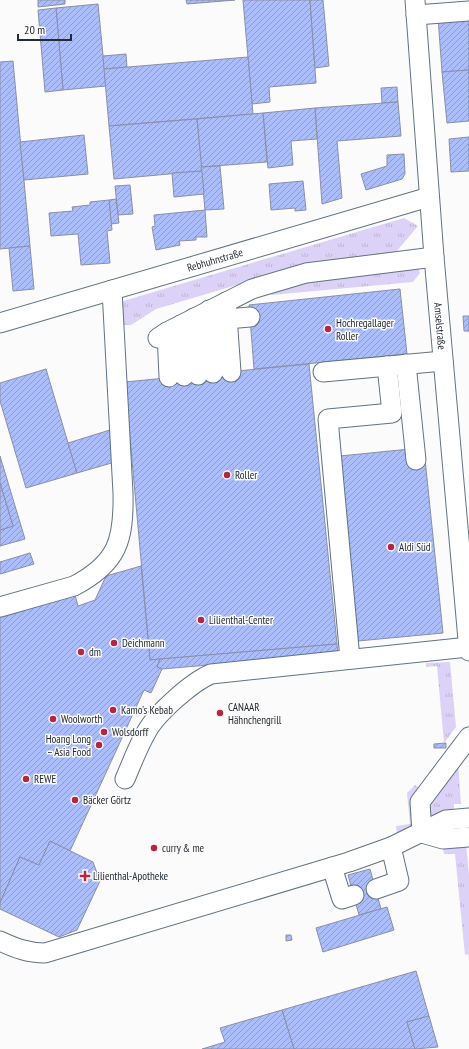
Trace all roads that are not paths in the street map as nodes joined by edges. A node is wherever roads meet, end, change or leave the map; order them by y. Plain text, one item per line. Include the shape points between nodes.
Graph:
1 (416, 7) edge
2 (469, 10) edge
3 (429, 196) junction
4 (434, 257) junction
5 (112, 290) junction
6 (250, 317) dead end
7 (195, 321) junction
8 (0, 323) edge
9 (443, 361) junction
10 (406, 364) junction
11 (387, 366) junction
12 (323, 372) dead end
13 (416, 460) dead end
14 (0, 607) edge
15 (469, 647) edge
16 (469, 651) edge
17 (350, 659) junction
18 (469, 737) edge
19 (125, 779) dead end
20 (469, 818) edge
21 (422, 833) junction
22 (469, 837) edge
23 (391, 847) junction
24 (332, 867) junction
25 (376, 889) dead end
26 (354, 895) dead end
27 (0, 941) edge

1 - 2 street
1 - 3 street, Amselstraße
3 - 4 street, Amselstraße
3 - 5 street, Rebhuhnstraße
4 - 7 street via 306,273 252,289
4 - 9 street, Amselstraße
5 - 8 street, Rebhuhnstraße
5 - 14 street via 124,493 123,523 117,547 98,571 84,581
6 - 7 street
7 - 7 street via 199,375
9 - 10 street
9 - 15 street, Amselstraße
10 - 11 street
10 - 13 street
11 - 12 street
11 - 17 street via 392,414 328,419
15 - 16 street, Amselstraße
15 - 17 street
17 - 19 street via 211,674 202,678 178,697 147,730
18 - 21 street via 420,802
20 - 21 street via 446,820
21 - 22 street via 443,839
21 - 23 street
23 - 24 street
23 - 25 street via 399,881
24 - 26 street via 342,899
24 - 27 street via 45,953 33,953

